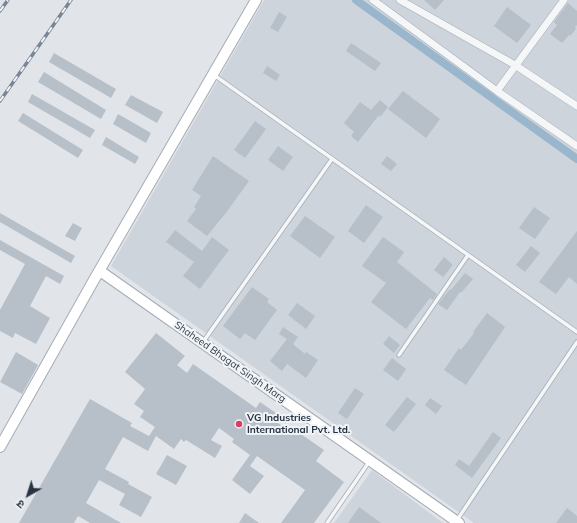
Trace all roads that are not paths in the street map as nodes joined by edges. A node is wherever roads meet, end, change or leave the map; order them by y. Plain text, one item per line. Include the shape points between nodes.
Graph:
1 (256, 0) edge
2 (373, 0) edge
3 (400, 0) edge
4 (563, 0) edge
5 (412, 3) edge
6 (515, 65) junction
7 (214, 74) junction
8 (497, 91) junction
9 (577, 106) edge
10 (577, 146) edge
11 (332, 158) junction
12 (468, 255) junction
13 (100, 271) junction
14 (577, 332) edge
15 (577, 342) edge
16 (203, 343) junction
17 (399, 355) dead end
18 (0, 447) edge
19 (370, 461) junction
20 (457, 522) edge
21 (326, 523) edge

1 - 7 street
2 - 8 street
3 - 5 street
4 - 6 street
5 - 6 street
6 - 8 street
6 - 9 street
7 - 11 lane
7 - 13 street
8 - 10 street
11 - 12 lane
11 - 16 lane
12 - 14 lane
12 - 17 lane
13 - 16 street, Shaheed Bhagat Singh Marg
13 - 18 street
15 - 20 lane
16 - 19 street, Shaheed Bhagat Singh Marg
19 - 20 street, Shaheed Bhagat Singh Marg
19 - 21 lane

